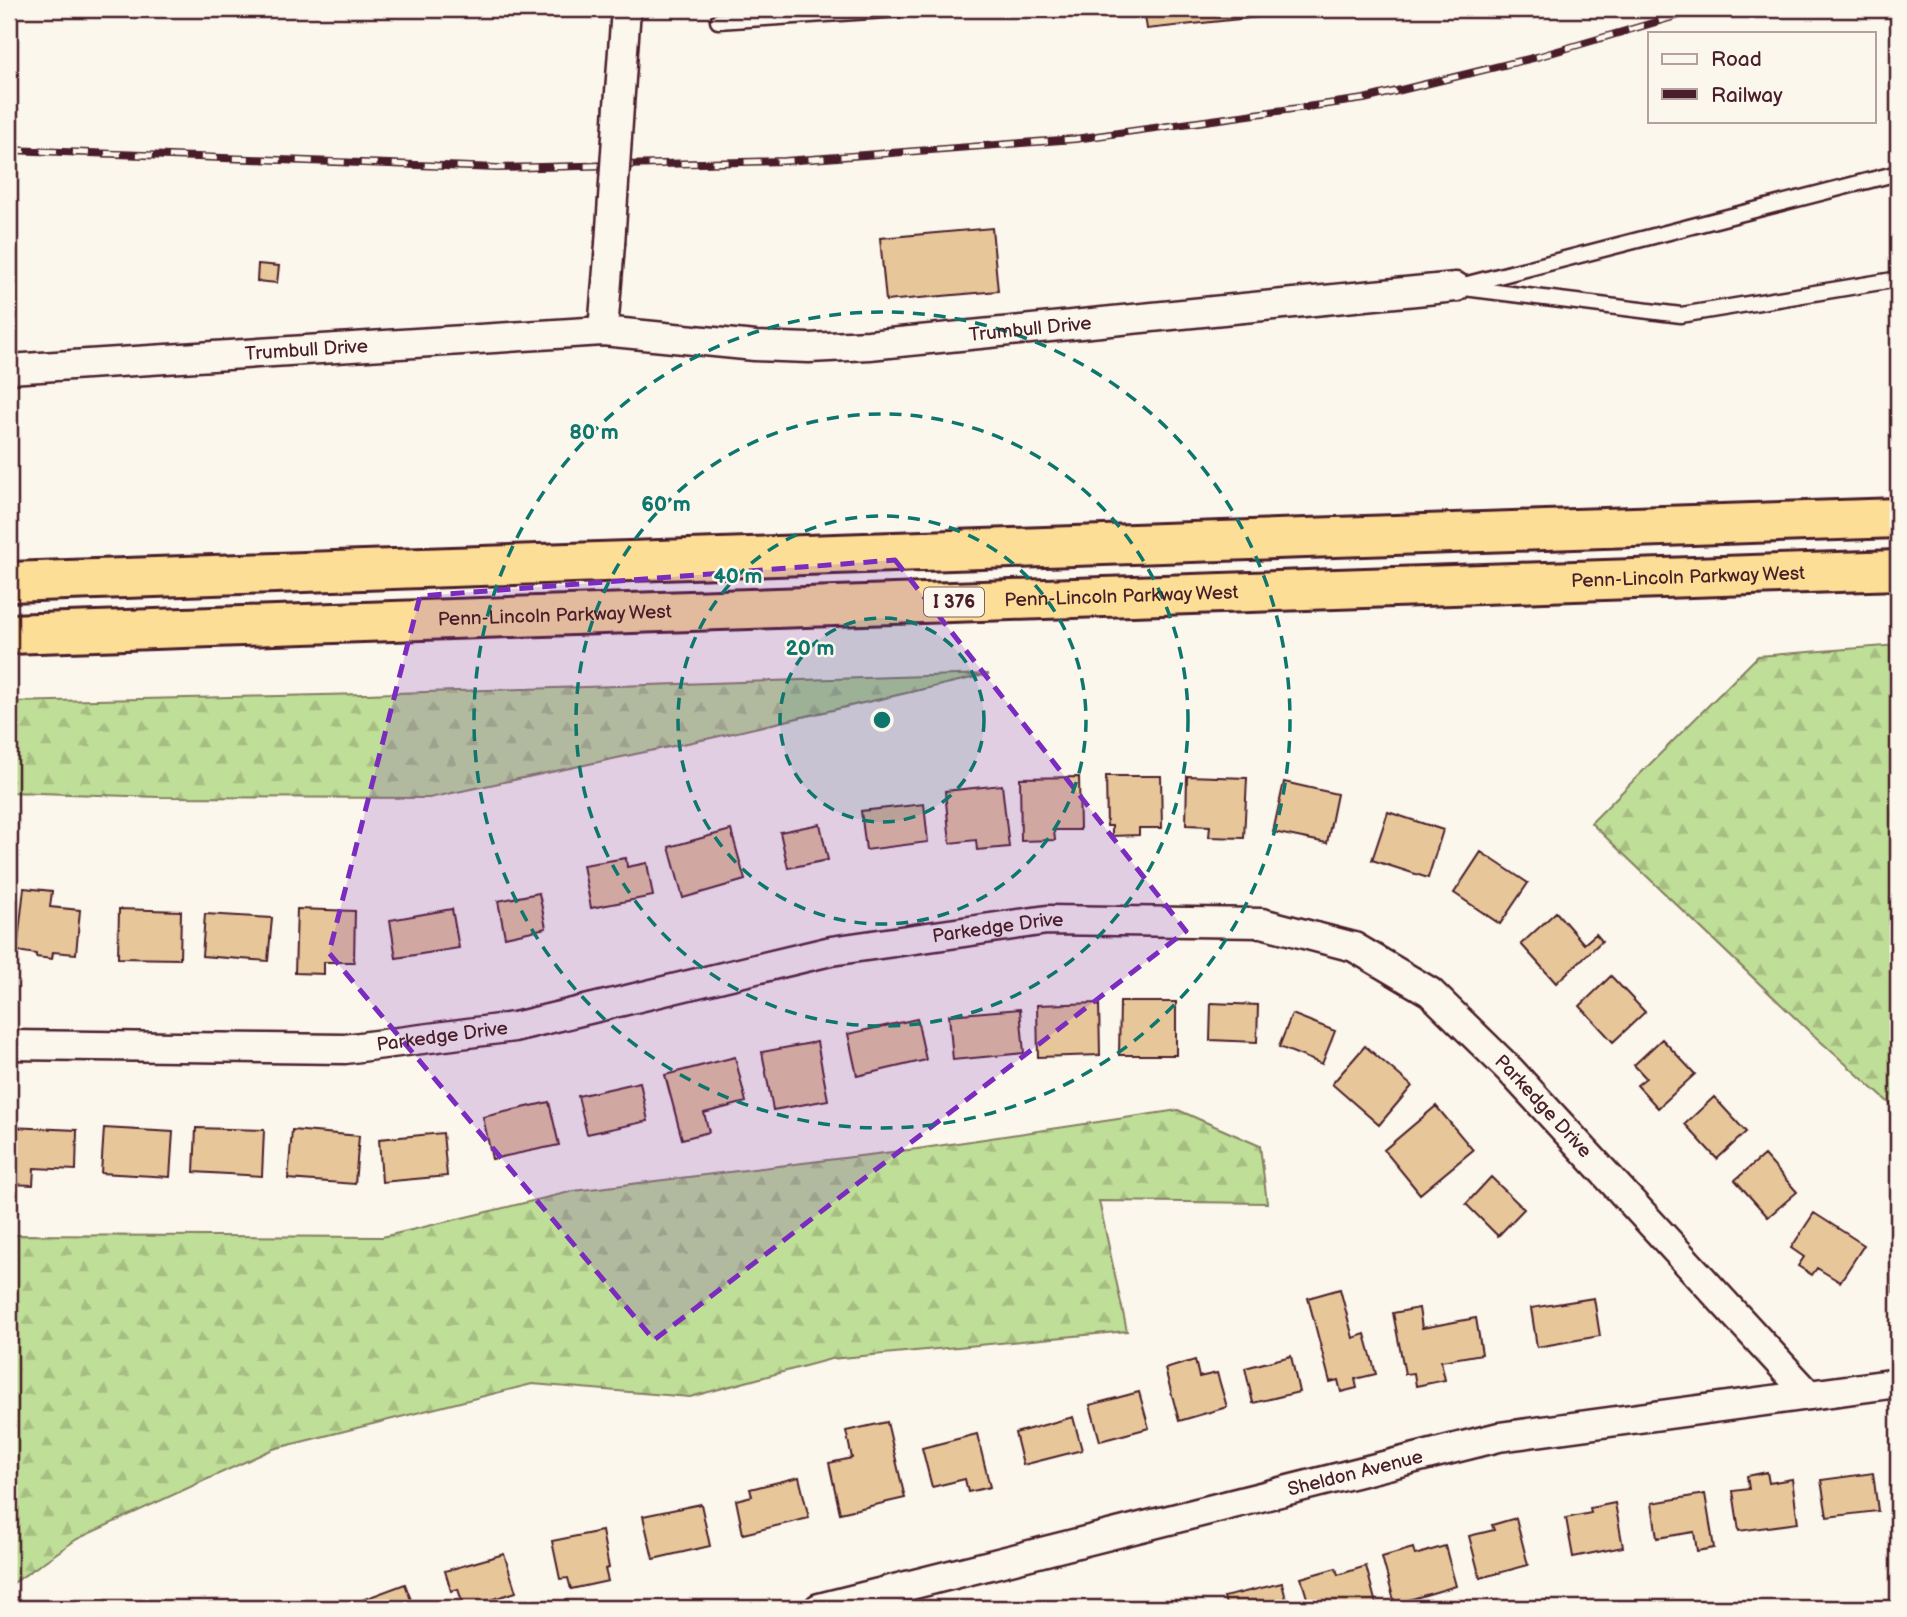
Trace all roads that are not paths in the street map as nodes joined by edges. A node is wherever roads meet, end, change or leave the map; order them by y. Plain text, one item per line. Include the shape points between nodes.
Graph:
1 (626, 9) edge
2 (901, 9) edge
3 (718, 21) dead end
4 (1898, 173) edge
5 (1898, 281) edge
6 (1456, 287) junction
7 (603, 331) junction
8 (9, 369) edge
9 (1898, 518) edge
10 (1898, 570) edge
11 (9, 582) edge
12 (9, 634) edge
13 (9, 1045) edge
14 (1898, 1383) edge
15 (1810, 1395) junction
16 (819, 1608) edge

1 - 7 street, bridge
2 - 3 lane
4 - 6 lane
5 - 6 lane via 1681,315
6 - 7 street, Trumbull Drive via 869,345 755,346
7 - 8 street, Trumbull Drive
9 - 11 highway
10 - 12 highway, Penn-Lincoln Parkway West / I 376
13 - 15 street, Parkedge Drive via 345,1049 514,1027 831,951 1047,920 1262,923 1354,947 1430,992 1510,1070
14 - 15 street, Sheldon Avenue
15 - 16 street, Sheldon Avenue via 1499,1437

